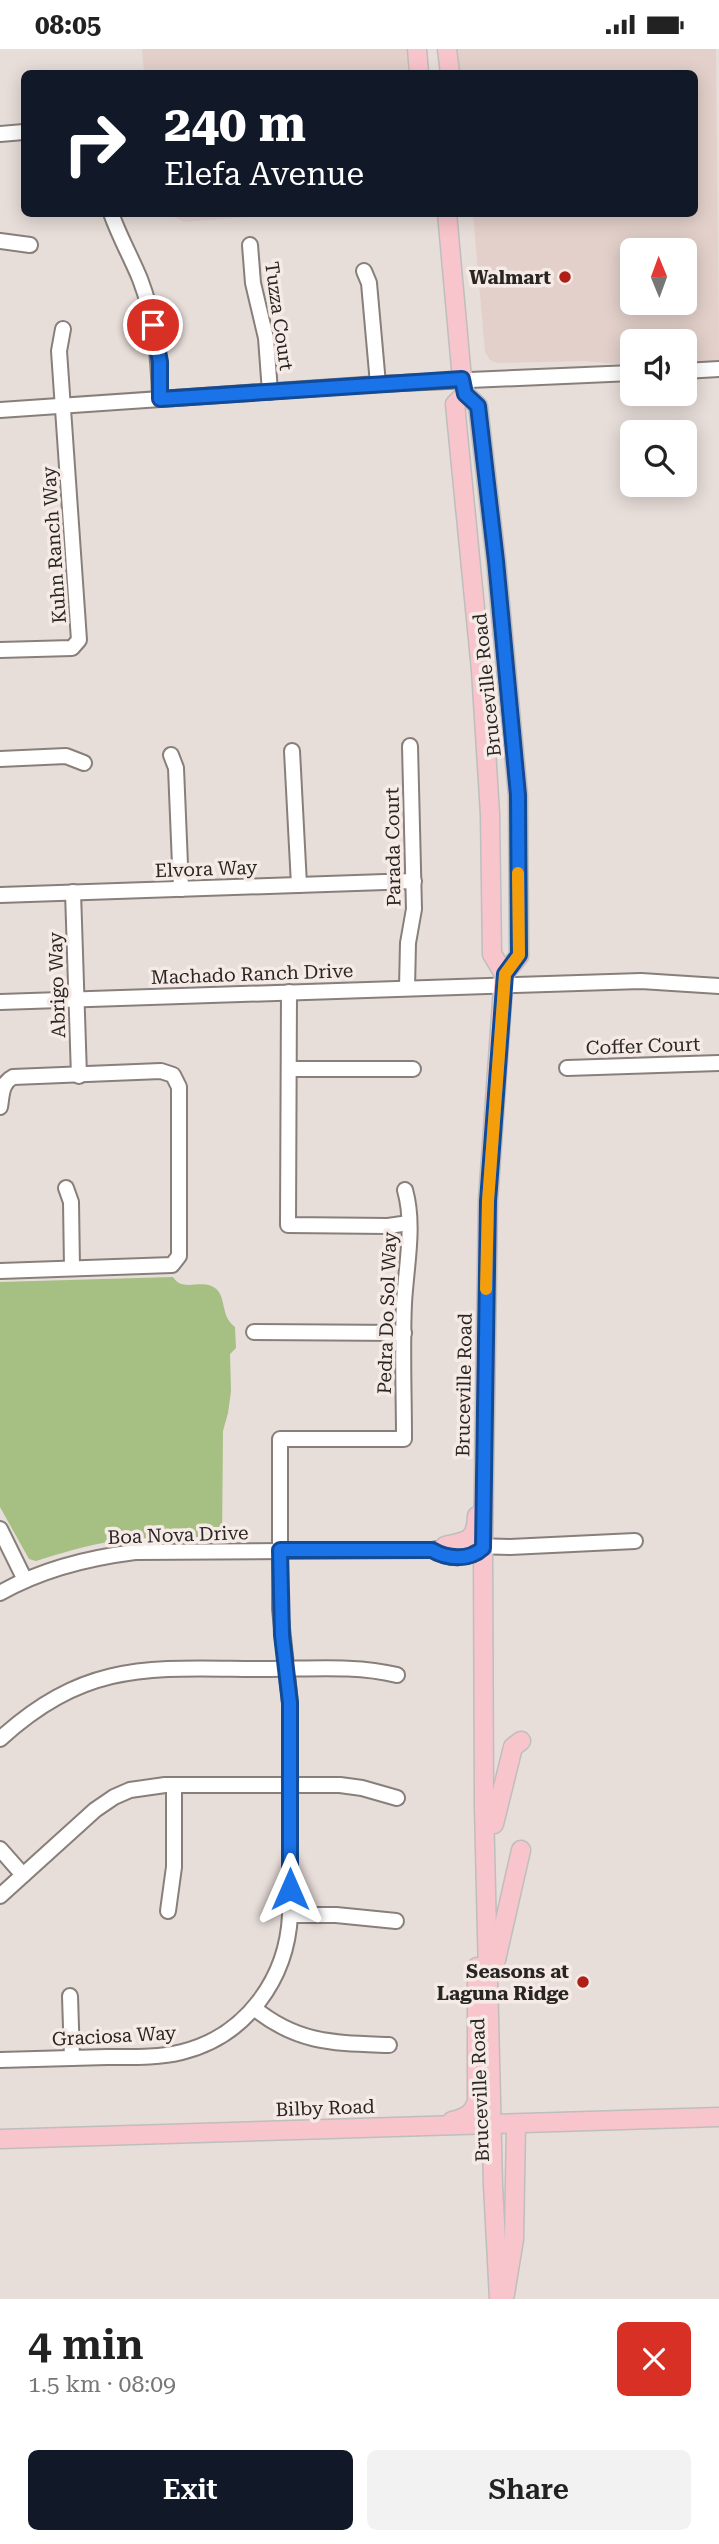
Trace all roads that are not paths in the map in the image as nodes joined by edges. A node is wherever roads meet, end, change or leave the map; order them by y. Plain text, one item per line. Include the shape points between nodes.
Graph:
1 (417, 49) edge
2 (447, 49) edge
3 (419, 70) edge
4 (450, 70) edge
5 (21, 132) edge
6 (0, 134) edge
7 (112, 217) edge
8 (447, 217) edge
9 (0, 241) edge
10 (30, 245) dead end
11 (250, 246) dead end
12 (364, 271) dead end
13 (63, 329) dead end
14 (719, 369) edge
15 (697, 370) edge
16 (620, 374) edge
17 (378, 384) junction
18 (463, 387) junction
19 (270, 391) junction
20 (160, 399) junction
21 (63, 405) junction
22 (0, 410) edge
23 (0, 650) edge
24 (410, 745) dead end
25 (292, 751) dead end
26 (171, 755) dead end
27 (0, 758) edge
28 (84, 763) dead end
29 (414, 881) junction
30 (299, 885) junction
31 (181, 889) junction
32 (73, 892) junction
33 (0, 895) edge
34 (504, 979) junction
35 (719, 986) edge
36 (407, 988) junction
37 (289, 992) junction
38 (77, 999) junction
39 (0, 1002) edge
40 (719, 1063) edge
41 (567, 1068) dead end
42 (289, 1069) junction
43 (413, 1069) dead end
44 (79, 1076) junction
45 (0, 1107) edge
46 (66, 1188) dead end
47 (405, 1189) dead end
48 (409, 1223) junction
49 (72, 1268) junction
50 (0, 1271) edge
51 (254, 1332) dead end
52 (404, 1333) junction
53 (483, 1504) junction
54 (0, 1529) edge
55 (635, 1541) dead end
56 (438, 1548) junction
57 (483, 1548) junction
58 (280, 1550) junction
59 (25, 1580) junction
60 (0, 1593) edge
61 (286, 1669) junction
62 (397, 1675) dead end
63 (485, 1713) junction
64 (0, 1739) edge
65 (521, 1741) dead end
66 (174, 1785) junction
67 (290, 1785) junction
68 (397, 1798) dead end
69 (494, 1824) junction
70 (0, 1849) edge
71 (485, 1850) junction
72 (521, 1850) dead end
73 (23, 1875) junction
74 (0, 1896) edge
75 (168, 1911) dead end
76 (290, 1915) junction
77 (396, 1921) dead end
78 (496, 1959) junction
79 (70, 1996) dead end
80 (254, 2008) junction
81 (389, 2045) dead end
82 (72, 2058) junction
83 (0, 2060) edge
84 (719, 2117) edge
85 (651, 2120) junction
86 (719, 2123) edge
87 (504, 2124) junction
88 (436, 2126) junction
89 (0, 2139) edge
90 (502, 2299) edge

1 - 3 main road
2 - 4 main road
5 - 6 street
7 - 20 street via 150,310 160,362
8 - 18 main road, Bruceville Road
9 - 10 street
11 - 19 street, Tuzza Court
12 - 17 street
13 - 21 street, Kuhn Ranch Way via 59,351
14 - 15 street
16 - 18 street
17 - 18 street
17 - 19 street
18 - 34 main road, Bruceville Road via 455,404 481,670 492,954
18 - 34 main road, Bruceville Road via 478,406 518,795 519,955
19 - 20 street
20 - 21 street
21 - 22 street
21 - 23 street, Kuhn Ranch Way via 79,640 72,648
24 - 29 street, Parada Court
25 - 30 street
26 - 31 street via 176,768
27 - 28 street via 66,756
29 - 30 street, Elvora Way
29 - 36 street, Parada Court
30 - 31 street, Elvora Way
31 - 32 street, Elvora Way
32 - 33 street, Elvora Way
32 - 38 street, Abrigo Way
34 - 35 street, Machado Ranch Drive
34 - 36 street, Machado Ranch Drive
34 - 53 main road, Bruceville Road via 488,1201
36 - 37 street, Machado Ranch Drive
37 - 38 street, Machado Ranch Drive
37 - 42 street, Pedra Do Sol Way
38 - 39 street, Machado Ranch Drive
38 - 44 street, Abrigo Way
40 - 41 street, Coffer Court
42 - 43 street
42 - 48 street, Pedra Do Sol Way via 288,1225
44 - 45 street via 13,1077 6,1081
44 - 49 street via 161,1071 173,1075 179,1087 179,1256 172,1265
46 - 49 street via 71,1202
47 - 48 street
48 - 52 street, Pedra Do Sol Way
49 - 50 street
51 - 52 street
52 - 58 street, Pedra Do Sol Way via 404,1439 280,1439
53 - 56 main road via 472,1537
53 - 57 main road, Bruceville Road
54 - 59 street
55 - 57 street, Boa Nova Drive
56 - 57 street, Boa Nova Drive
56 - 58 street, Boa Nova Drive
57 - 63 main road, Bruceville Road
58 - 59 street, Boa Nova Drive via 135,1552 84,1560
58 - 61 street, Graciosa Way
59 - 60 street, Boa Nova Drive
61 - 62 street via 362,1669
61 - 64 street via 156,1669 96,1679 55,1697
61 - 67 street, Graciosa Way
63 - 69 main road, Bruceville Road
63 - 71 main road, Bruceville Road
65 - 69 main road via 513,1747
66 - 67 street
66 - 73 street via 147,1786 114,1797
66 - 75 street via 174,1867
67 - 68 street via 362,1788
67 - 76 street, Graciosa Way
69 - 78 main road, Bruceville Road
70 - 73 street
71 - 87 main road, Bruceville Road
71 - 88 main road via 478,1893 476,2104 465,2118
72 - 78 main road
73 - 74 street
76 - 77 street
76 - 80 street, Graciosa Way via 279,1968
78 - 87 main road, Bruceville Road
79 - 82 street
80 - 81 street via 285,2029 314,2040
80 - 82 street, Graciosa Way via 217,2038 186,2051
82 - 83 street, Graciosa Way
84 - 85 main road, Bilby Road
85 - 86 main road, Bilby Road
85 - 87 main road, Bilby Road
87 - 88 main road, Bilby Road
87 - 90 main road, Bruceville Road
88 - 89 main road, Bilby Road

